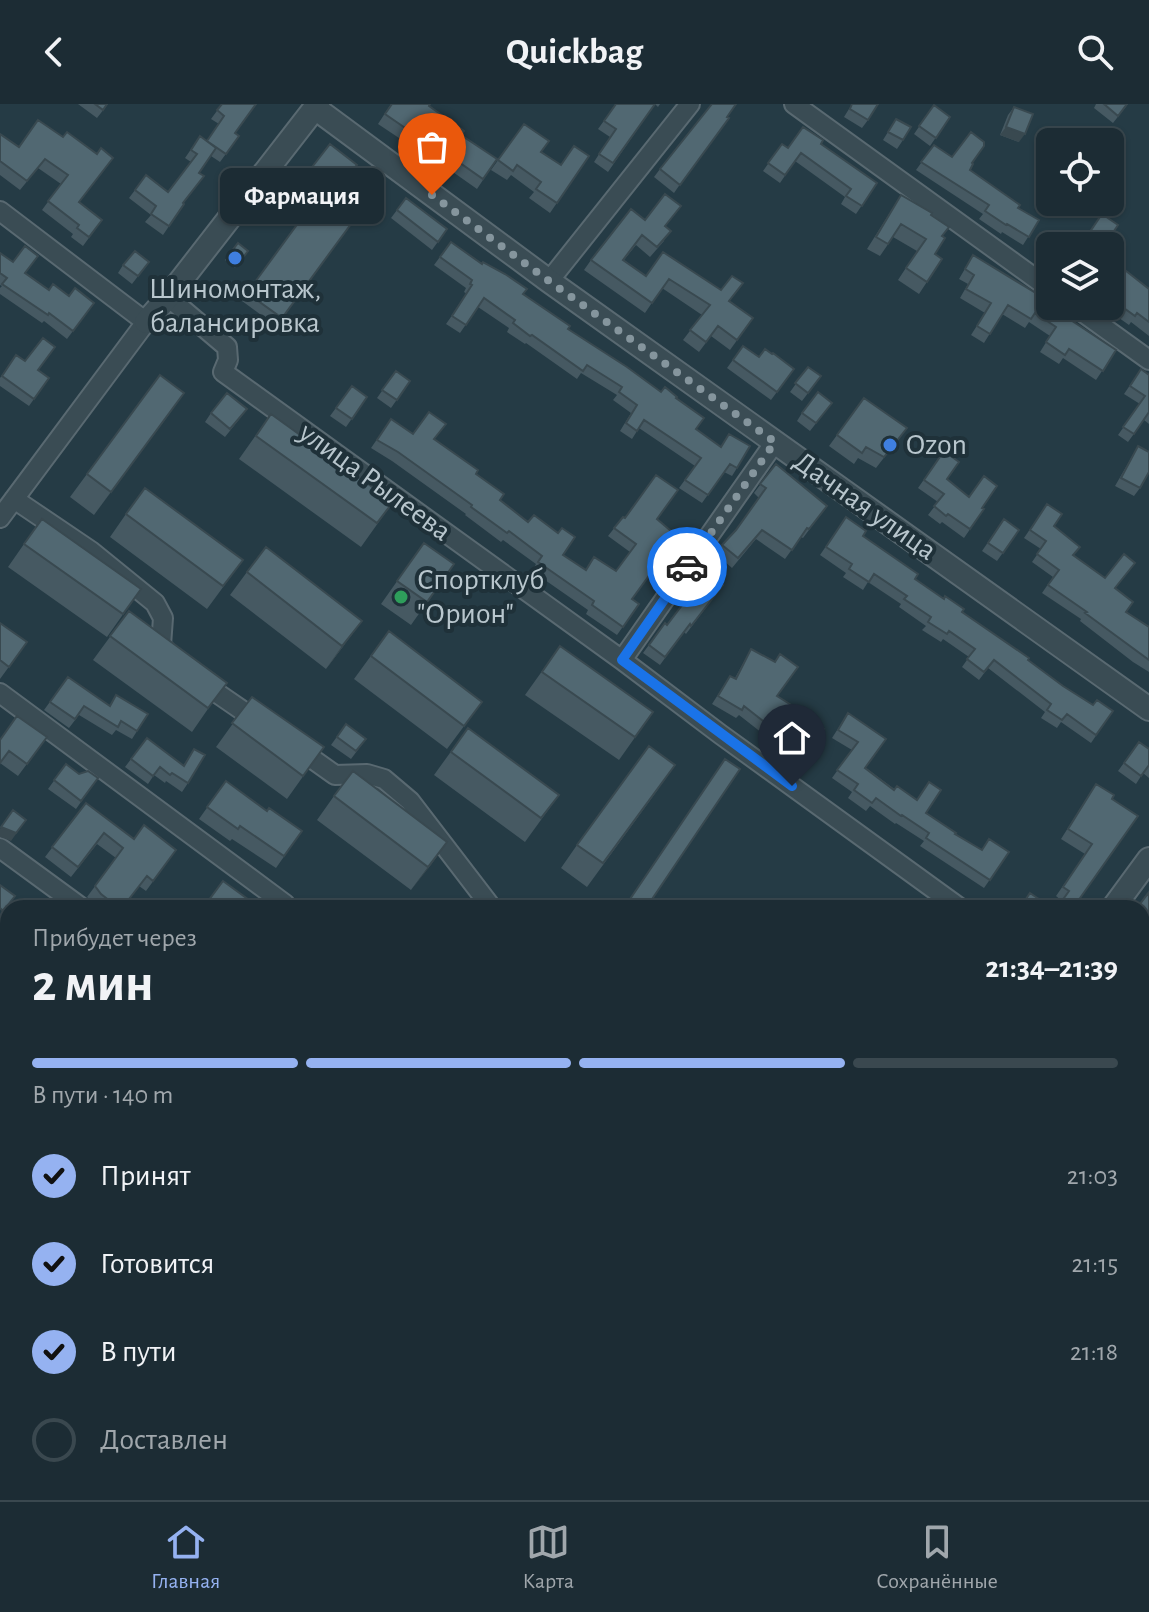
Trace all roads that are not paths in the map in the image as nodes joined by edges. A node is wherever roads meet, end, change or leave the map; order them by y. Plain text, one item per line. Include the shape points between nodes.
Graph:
1 (690, 104) edge
2 (794, 104) edge
3 (314, 105) edge
4 (0, 211) edge
5 (1036, 279) edge
6 (549, 281) junction
7 (168, 297) junction
8 (1093, 320) edge
9 (146, 322) junction
10 (1149, 360) edge
11 (775, 442) junction
12 (14, 499) junction
13 (0, 518) edge
14 (622, 660) junction
15 (0, 693) edge
16 (1149, 709) edge
17 (0, 848) edge
18 (1149, 859) edge
19 (71, 900) edge
20 (280, 900) edge
21 (486, 900) edge
22 (949, 900) edge
23 (1119, 900) edge

1 - 6 street
2 - 5 street
3 - 6 street, Дачная улица
3 - 7 street
4 - 9 street
6 - 11 street, Дачная улица
7 - 9 street
7 - 14 street, улица Рылеева via 227,347 223,372
8 - 10 street
9 - 12 street
11 - 14 street
11 - 16 street, Дачная улица
12 - 13 street
12 - 21 street via 155,603 163,618 161,645 179,666 335,775 384,779 410,801
14 - 22 street, улица Рылеева
15 - 20 street
17 - 19 street
18 - 23 street

